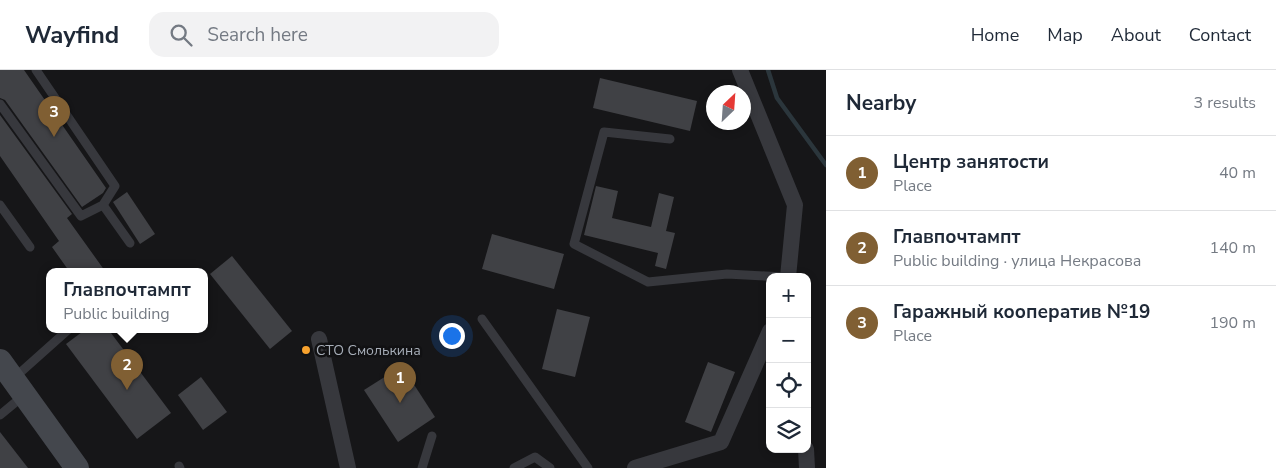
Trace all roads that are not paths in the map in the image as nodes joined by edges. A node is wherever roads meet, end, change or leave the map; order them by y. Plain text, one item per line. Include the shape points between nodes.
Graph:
1 (36, 70) edge
2 (740, 70) edge
3 (0, 104) edge
4 (670, 140) dead end
5 (0, 205) edge
6 (103, 205) junction
7 (130, 243) dead end
8 (30, 247) dead end
9 (788, 273) edge
10 (766, 276) edge
11 (482, 319) dead end
12 (64, 333) edge
13 (319, 339) dead end
14 (766, 340) edge
15 (13, 378) edge
16 (0, 415) edge
17 (432, 436) dead end
18 (806, 453) edge
19 (77, 468) edge
20 (348, 468) edge
21 (422, 468) edge
22 (514, 468) edge
23 (550, 468) edge
24 (588, 468) edge
25 (635, 468) edge
26 (807, 468) edge

1 - 6 lane via 115,186
2 - 9 street via 795,205
3 - 6 lane via 81,216
4 - 10 lane via 604,132 574,244 648,282 727,274
5 - 8 lane
6 - 7 lane
11 - 24 lane
12 - 15 lane
13 - 20 street
14 - 25 street via 721,442
15 - 16 lane
15 - 19 main road
17 - 21 lane
18 - 26 street
22 - 23 lane via 535,457

